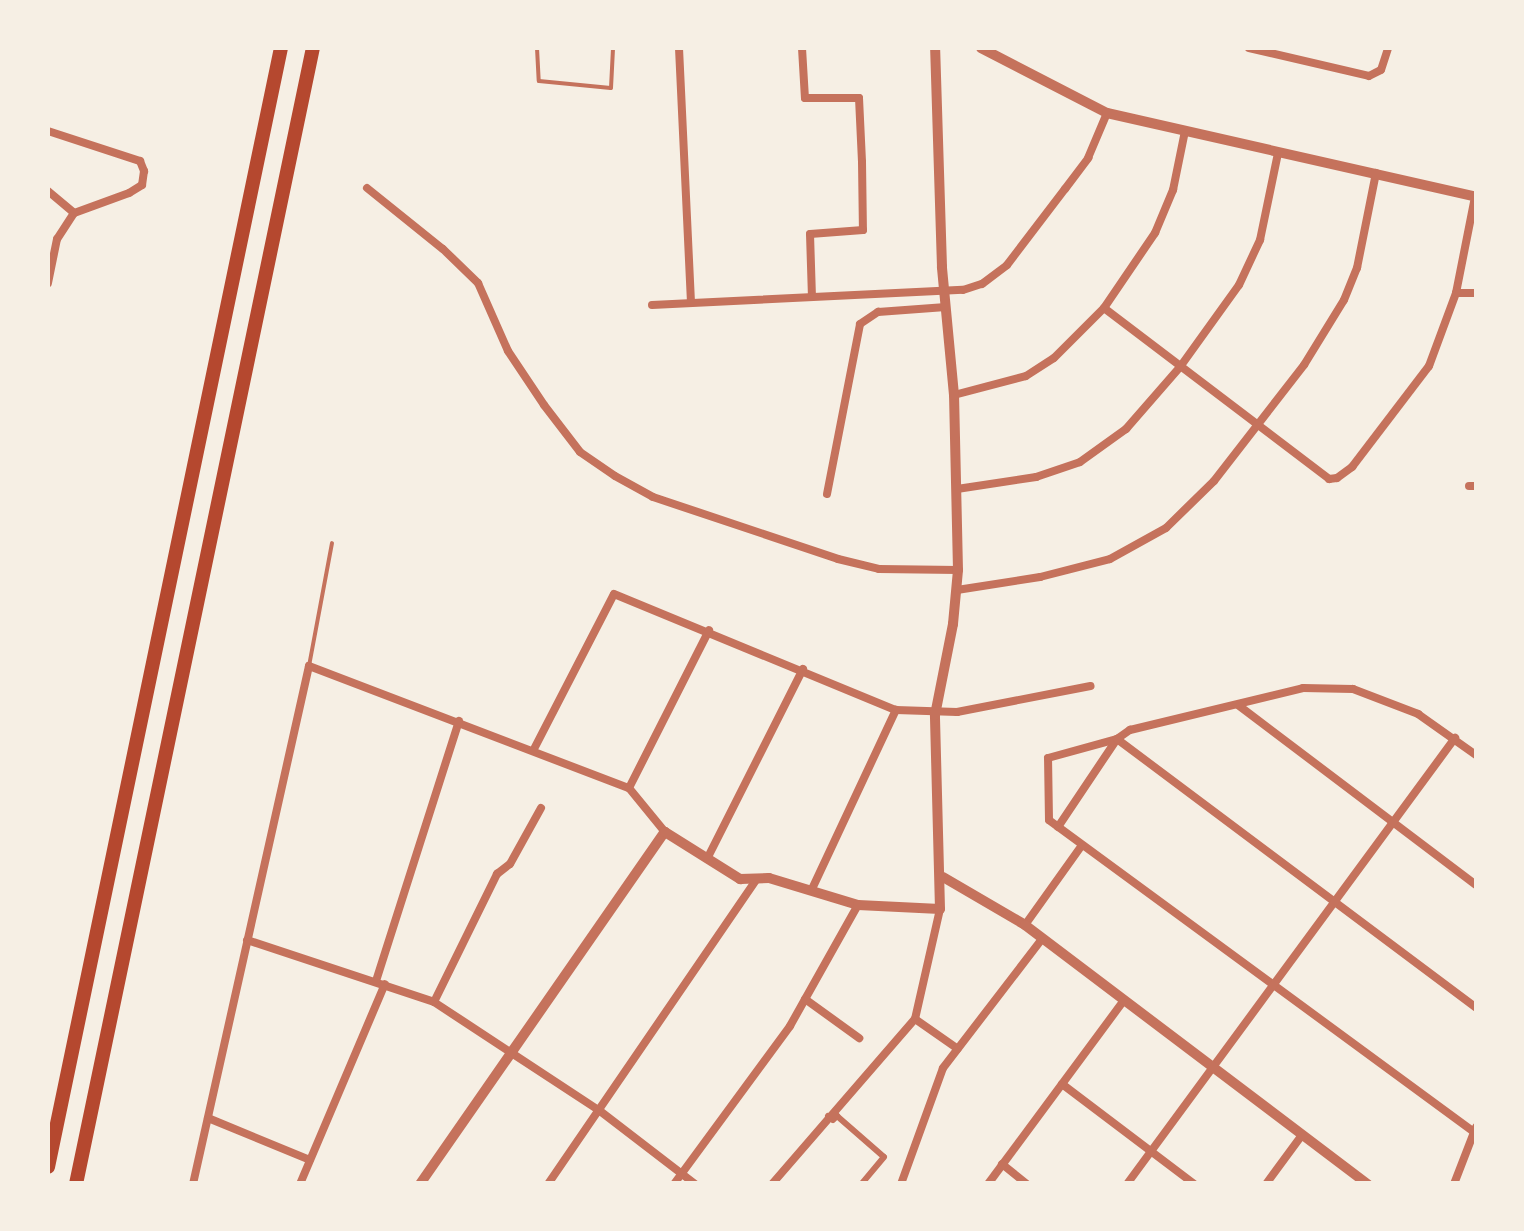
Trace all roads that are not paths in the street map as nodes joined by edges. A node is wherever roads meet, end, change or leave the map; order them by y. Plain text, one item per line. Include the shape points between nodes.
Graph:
1 (281, 48) edge
2 (312, 48) edge
3 (536, 48) edge
4 (613, 48) edge
5 (679, 48) edge
6 (802, 48) edge
7 (935, 48) edge
8 (981, 48) edge
9 (1250, 48) edge
10 (1310, 48) edge
11 (1388, 48) edge
12 (1306, 61) junction
13 (1107, 113) junction
14 (48, 131) edge
15 (1185, 132) junction
16 (1278, 154) junction
17 (1376, 174) junction
18 (367, 188) dead end
19 (48, 192) edge
20 (1476, 197) edge
21 (74, 214) junction
22 (52, 238) edge
23 (48, 284) edge
24 (945, 291) junction
25 (1456, 293) junction
26 (1476, 293) edge
27 (812, 297) junction
28 (691, 301) junction
29 (652, 305) dead end
30 (946, 307) junction
31 (1104, 308) junction
32 (1180, 367) junction
33 (954, 395) junction
34 (1260, 424) junction
35 (957, 489) junction
36 (827, 494) dead end
37 (332, 543) dead end
38 (958, 570) junction
39 (957, 590) junction
40 (708, 630) junction
41 (310, 666) junction
42 (803, 669) junction
43 (1091, 686) dead end
44 (1238, 705) junction
45 (896, 710) junction
46 (935, 715) junction
47 (458, 721) junction
48 (1455, 738) junction
49 (1117, 739) junction
50 (534, 750) junction
51 (1476, 755) edge
52 (629, 788) junction
53 (541, 808) dead end
54 (1392, 824) junction
55 (1058, 827) junction
56 (665, 832) junction
57 (1082, 845) junction
58 (708, 859) junction
59 (942, 877) junction
60 (756, 880) junction
61 (1476, 885) edge
62 (812, 889) junction
63 (1336, 901) junction
64 (858, 904) junction
65 (940, 909) junction
66 (1025, 925) junction
67 (1042, 939) junction
68 (248, 940) junction
69 (381, 982) junction
70 (1272, 987) junction
71 (805, 1000) junction
72 (1124, 1000) junction
73 (434, 1002) junction
74 (1476, 1008) edge
75 (914, 1020) junction
76 (859, 1038) dead end
77 (958, 1049) junction
78 (514, 1052) junction
79 (1213, 1068) junction
80 (1062, 1084) junction
81 (600, 1111) junction
82 (828, 1116) junction
83 (208, 1118) junction
84 (1475, 1130) edge
85 (1302, 1135) junction
86 (1151, 1152) junction
87 (310, 1160) junction
88 (1002, 1164) junction
89 (48, 1167) edge
90 (682, 1172) junction
91 (781, 1174) junction
92 (76, 1184) edge
93 (193, 1184) edge
94 (300, 1184) edge
95 (420, 1184) edge
96 (548, 1184) edge
97 (674, 1184) edge
98 (695, 1184) edge
99 (772, 1184) edge
100 (792, 1184) edge
101 (860, 1184) edge
102 (901, 1184) edge
103 (988, 1184) edge
104 (1027, 1184) edge
105 (1127, 1184) edge
106 (1194, 1184) edge
107 (1266, 1184) edge
108 (1368, 1184) edge
109 (1454, 1184) edge

1 - 89 highway
2 - 92 highway
3 - 4 lane via 539,81 610,88
5 - 28 street
6 - 27 street via 805,98 859,98 861,146 864,230 810,234
7 - 24 street
8 - 13 street
9 - 12 street
10 - 12 street
11 - 12 street via 1381,70 1369,76
13 - 15 street
13 - 24 street via 1088,158 1007,265 982,284
14 - 21 street via 140,161 144,172 142,185 129,193
15 - 16 street
15 - 31 street via 1173,190 1155,233
16 - 17 street
16 - 32 street via 1253,255
17 - 20 street
17 - 34 street via 1344,300
18 - 38 street via 478,283 508,351 544,405 580,452 615,476 653,497 838,559 878,569
19 - 21 street
20 - 25 street
21 - 22 street
22 - 23 street
24 - 27 street
24 - 30 street
25 - 26 street
25 - 34 street via 1429,366 1342,476 1329,479
27 - 28 street
28 - 29 street
30 - 33 street
30 - 36 street via 878,312 860,324
31 - 32 street
31 - 33 street via 1026,376
32 - 34 street
32 - 35 street via 1126,429 1080,462 1036,478
33 - 35 street
34 - 39 street via 1166,528 1124,551 1040,577
35 - 38 street
37 - 41 lane
38 - 39 street
39 - 46 street
40 - 42 street
40 - 50 street via 614,594
40 - 52 street
41 - 47 street
41 - 68 street
42 - 45 street
42 - 58 street
43 - 46 street
44 - 48 street via 1302,688 1353,688 1418,714
44 - 49 street via 1130,730
44 - 54 street
45 - 46 street
45 - 62 street
46 - 59 street
47 - 50 street
47 - 69 street
48 - 51 street
48 - 54 street
49 - 55 street
49 - 55 street via 1048,758 1049,820
49 - 63 street
50 - 52 street
52 - 56 street
53 - 73 street via 498,874
54 - 61 street
54 - 63 street
55 - 57 street
56 - 58 street
56 - 78 street
57 - 66 street
57 - 70 street
58 - 60 street via 740,879
59 - 65 street
59 - 66 street
60 - 62 street
60 - 81 street
62 - 64 street
63 - 70 street
63 - 74 street
64 - 65 street
64 - 71 street
65 - 75 street
66 - 67 street
67 - 72 street
67 - 77 street
68 - 69 street
68 - 83 street
69 - 73 street
69 - 87 street
70 - 79 street
70 - 84 street
71 - 76 street
71 - 90 street
72 - 79 street
72 - 80 street
73 - 78 street
75 - 77 street
75 - 82 street
77 - 102 street via 934,1085
78 - 81 street
78 - 95 street
79 - 85 street
79 - 86 street
80 - 86 street
80 - 88 street
81 - 90 street
81 - 96 street
82 - 91 street
82 - 101 street via 837,1116 884,1156
83 - 87 street
83 - 93 street
84 - 109 street
85 - 107 street
85 - 108 street
86 - 105 street
86 - 106 street
87 - 94 street
88 - 103 street
88 - 104 street
90 - 97 street
90 - 98 street
91 - 99 street
91 - 100 street

